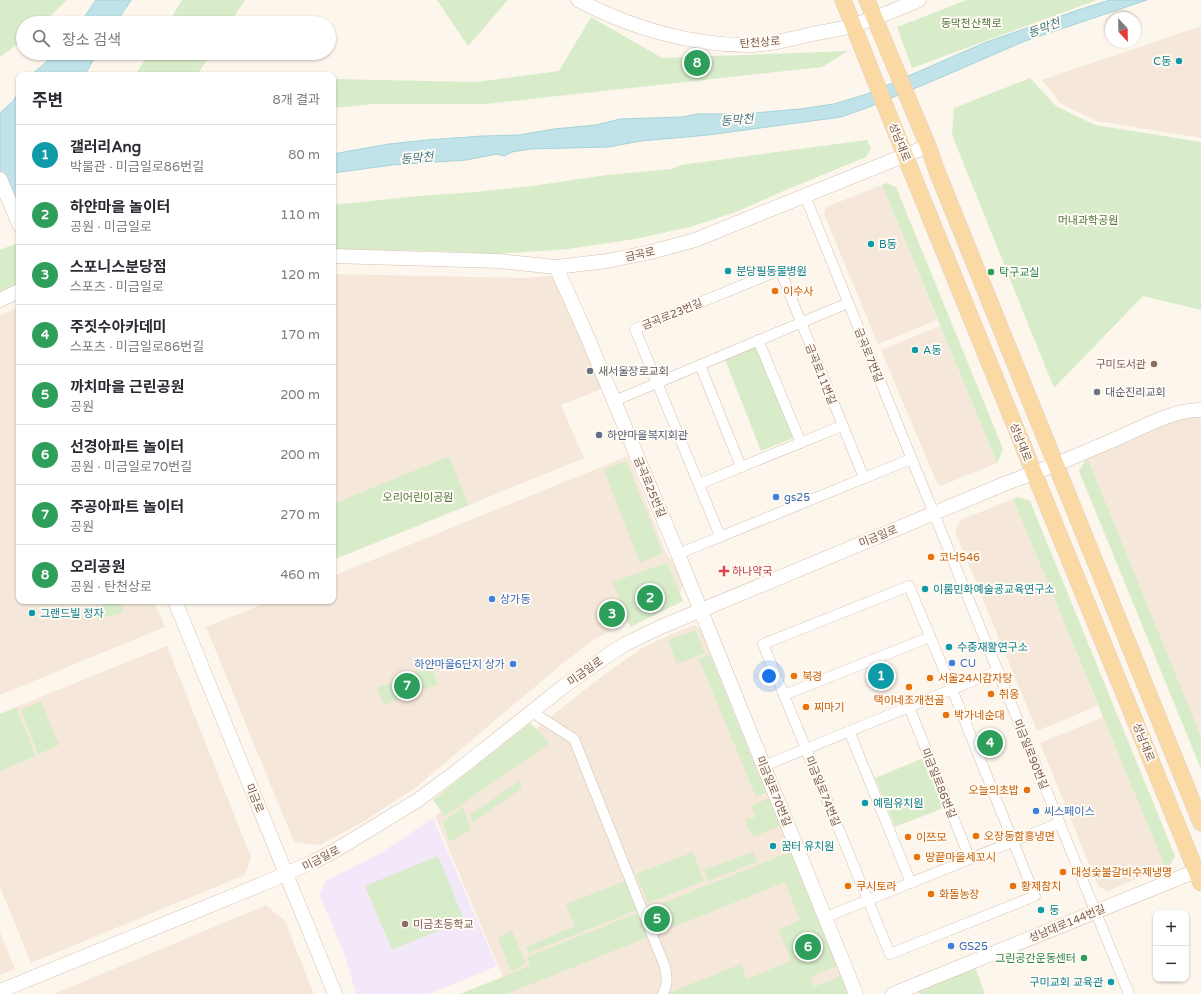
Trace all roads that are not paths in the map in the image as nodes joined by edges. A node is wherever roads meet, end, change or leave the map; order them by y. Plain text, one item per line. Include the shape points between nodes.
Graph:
1 (578, 0) edge
2 (843, 0) edge
3 (866, 0) edge
4 (919, 0) edge
5 (874, 18) junction
6 (853, 26) junction
7 (928, 146) junction
8 (905, 155) junction
9 (0, 179) edge
10 (805, 196) junction
11 (16, 217) edge
12 (336, 256) edge
13 (556, 267) junction
14 (16, 292) edge
15 (718, 296) joint
16 (0, 300) edge
17 (848, 303) junction
18 (800, 322) junction
19 (758, 340) junction
20 (700, 364) junction
21 (658, 382) junction
22 (614, 401) junction
23 (1201, 410) edge
24 (842, 426) junction
25 (801, 443) junction
26 (912, 459) junction
27 (1056, 464) junction
28 (741, 467) junction
29 (1034, 473) junction
30 (864, 478) junction
31 (699, 484) junction
32 (934, 514) junction
33 (720, 536) junction
34 (678, 554) junction
35 (176, 604) edge
36 (700, 609) junction
37 (930, 637) junction
38 (997, 671) junction
39 (952, 689) junction
40 (784, 696) junction
41 (909, 707) junction
42 (532, 712) junction
43 (849, 732) junction
44 (806, 749) junction
45 (764, 766) junction
46 (1059, 823) junction
47 (1201, 823) edge
48 (1013, 842) junction
49 (970, 859) junction
50 (287, 874) junction
51 (1198, 877) edge
52 (910, 883) junction
53 (867, 900) junction
54 (1095, 912) junction
55 (826, 917) junction
56 (0, 991) edge
57 (335, 994) edge
58 (663, 994) edge
59 (856, 994) edge
60 (893, 994) edge
61 (1129, 994) edge

1 - 6 street, 탄천상로 via 657,32 722,44 761,44
2 - 6 main road, 성남대로
3 - 5 main road, 성남대로
4 - 5 street, 탄천상로
5 - 6 street, 탄천상로
5 - 7 main road, 성남대로
6 - 8 main road, 성남대로
7 - 8 street, 금곡로
7 - 27 main road, 성남대로
8 - 10 street, 금곡로
8 - 29 main road, 성남대로
9 - 11 street
10 - 13 street, 금곡로 via 695,240 607,261
10 - 17 street, 금곡로7번길
12 - 13 street, 금곡로 via 499,261
13 - 22 street, 금곡로25번길
14 - 16 street
15 - 18 street, 금곡로11번길 via 780,270
15 - 21 street, 금곡로23번길 via 635,329
17 - 18 street
17 - 26 street, 금곡로7번길
18 - 19 street
18 - 24 street, 금곡로11번길
19 - 20 street
19 - 25 street
20 - 21 street
20 - 28 street
21 - 22 street
21 - 31 street, 금곡로23번길
22 - 34 street, 금곡로25번길
23 - 27 street, 미금일로 via 1182,412
24 - 25 street
24 - 30 street, 금곡로11번길
25 - 28 street
26 - 30 street
26 - 32 street, 금곡로7번길
27 - 29 street, 미금일로
27 - 47 main road, 성남대로
28 - 31 street
29 - 32 street, 미금일로
29 - 51 main road, 성남대로
30 - 33 street
31 - 33 street, 금곡로23번길
32 - 36 street, 미금일로
32 - 38 street, 미금일로90번길
33 - 34 street
34 - 36 street, 금곡로25번길
35 - 50 street, 미금로
36 - 42 street, 미금일로 via 625,644
36 - 45 street, 미금일로70번길
37 - 39 street
37 - 40 street
37 - 40 street, 미금일로74번길 via 909,586 763,644
38 - 39 street
38 - 46 street, 미금일로90번길
39 - 41 street
39 - 48 street
40 - 44 street, 미금일로74번길
41 - 43 street, 미금일로74번길
41 - 49 street, 미금일로86번길
42 - 50 street, 미금일로 via 412,803 336,850
42 - 58 street via 574,739 665,967 667,986
43 - 44 street, 미금일로74번길
43 - 52 street
44 - 45 street
44 - 53 street, 미금일로74번길
45 - 55 street, 미금일로70번길
46 - 48 street
46 - 54 street, 미금일로90번길
48 - 49 street
48 - 53 street, 미금일로74번길 via 1035,896 890,954
49 - 52 street
50 - 56 street, 미금일로
50 - 57 street, 미금로
51 - 54 street, 성남대로144번길
52 - 53 street
53 - 55 street
54 - 60 street, 성남대로144번길
54 - 61 street, 미금일로90번길
55 - 59 street, 미금일로70번길

